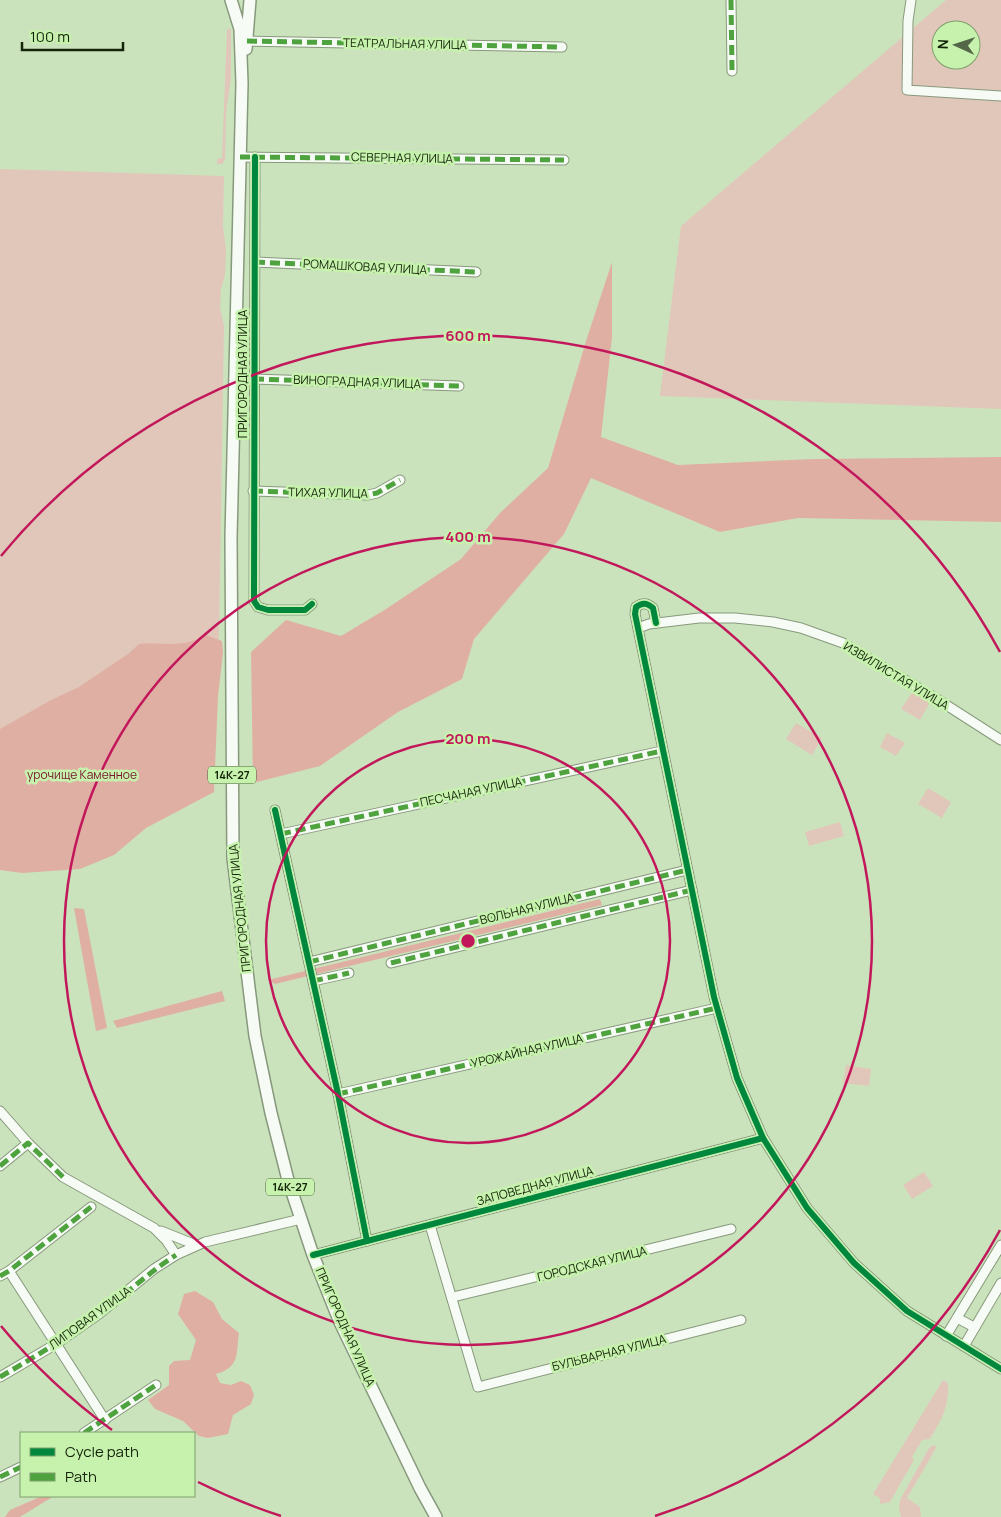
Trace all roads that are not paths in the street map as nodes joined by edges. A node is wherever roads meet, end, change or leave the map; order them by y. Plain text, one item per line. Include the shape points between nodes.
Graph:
1 (231, 0) edge
2 (250, 0) edge
3 (731, 0) edge
4 (911, 0) edge
5 (247, 41) junction
6 (562, 47) dead end
7 (732, 71) dead end
8 (242, 83) junction
9 (1001, 96) edge
10 (240, 157) junction
11 (255, 157) junction
12 (564, 160) dead end
13 (254, 262) junction
14 (476, 272) dead end
15 (254, 379) junction
16 (459, 386) dead end
17 (400, 480) dead end
18 (253, 491) junction
19 (312, 604) dead end
20 (656, 623) junction
21 (638, 628) junction
22 (1001, 740) edge
23 (662, 751) junction
24 (275, 810) dead end
25 (281, 834) junction
26 (688, 870) junction
27 (692, 890) junction
28 (309, 962) junction
29 (391, 963) dead end
30 (349, 973) dead end
31 (313, 981) junction
32 (717, 1008) junction
33 (338, 1094) junction
34 (0, 1110) edge
35 (762, 1138) junction
36 (28, 1143) junction
37 (0, 1166) edge
38 (91, 1207) dead end
39 (301, 1219) junction
40 (430, 1224) junction
41 (154, 1228) junction
42 (731, 1229) dead end
43 (366, 1241) junction
44 (196, 1245) junction
45 (1001, 1245) edge
46 (176, 1255) junction
47 (313, 1255) junction
48 (9, 1271) junction
49 (0, 1276) edge
50 (1001, 1283) edge
51 (453, 1297) junction
52 (957, 1318) junction
53 (741, 1320) dead end
54 (974, 1327) junction
55 (946, 1336) junction
56 (56, 1344) junction
57 (964, 1346) junction
58 (1001, 1369) edge
59 (0, 1377) edge
60 (156, 1385) dead end
61 (105, 1420) junction
62 (86, 1432) edge
63 (20, 1467) edge
64 (0, 1477) edge
65 (436, 1517) edge

1 - 8 main road, ПРИГОРОДНАЯ УЛИЦА via 240,29
2 - 5 main road, ПРИГОРОДНАЯ УЛИЦА
3 - 7 street
4 - 9 street via 907,90
5 - 6 street, ТЕАТРАЛЬНАЯ УЛИЦА
5 - 8 main road, ПРИГОРОДНАЯ УЛИЦА
8 - 10 main road, ПРИГОРОДНАЯ УЛИЦА
10 - 11 street, СЕВЕРНАЯ УЛИЦА
10 - 39 main road, ПРИГОРОДНАЯ УЛИЦА / 14К-27 via 231,517 233,858 254,1036 288,1180
11 - 12 street, СЕВЕРНАЯ УЛИЦА
11 - 13 street, ПРИГОРОДНАЯ УЛИЦА
13 - 14 street, РОМАШКОВАЯ УЛИЦА
13 - 15 street, ПРИГОРОДНАЯ УЛИЦА
15 - 16 street, ВИНОГРАДНАЯ УЛИЦА
15 - 18 street, ПРИГОРОДНАЯ УЛИЦА
17 - 18 street, ТИХАЯ УЛИЦА via 368,495
18 - 19 street, ПРИГОРОДНАЯ УЛИЦА via 254,601 258,607 268,610 305,610
20 - 21 street, ИЗВИЛИСТАЯ УЛИЦА
20 - 21 street via 653,608 641,603 635,614
20 - 22 street, ИЗВИЛИСТАЯ УЛИЦА via 735,618 801,628 843,644
21 - 23 street
23 - 25 street, ПЕСЧАНАЯ УЛИЦА
23 - 26 street
24 - 25 street
25 - 28 street
26 - 27 street
26 - 28 street, ВОЛЬНАЯ УЛИЦА
27 - 29 street, ВОЛЬНАЯ УЛИЦА
27 - 32 street
28 - 31 street
30 - 31 street
31 - 33 street
32 - 33 street, УРОЖАЙНАЯ УЛИЦА
32 - 35 street via 737,1078
33 - 43 street
34 - 36 street
35 - 40 street, ЗАПОВЕДНАЯ УЛИЦА
35 - 55 street via 808,1208 854,1262 907,1311
36 - 37 street
36 - 41 street via 63,1177
38 - 48 street
39 - 44 street, ЛИПОВАЯ УЛИЦА
39 - 47 main road, ПРИГОРОДНАЯ УЛИЦА / 14К-27
40 - 43 street, ЗАПОВЕДНАЯ УЛИЦА
40 - 51 street
41 - 44 street
41 - 46 street
42 - 51 street, ГОРОДСКАЯ УЛИЦА
43 - 47 street, ЗАПОВЕДНАЯ УЛИЦА
44 - 46 street, ЛИПОВАЯ УЛИЦА
45 - 52 street
46 - 56 street, ЛИПОВАЯ УЛИЦА
47 - 65 main road, ПРИГОРОДНАЯ УЛИЦА / 14К-27 via 339,1320
48 - 49 street
48 - 56 street
50 - 54 street
51 - 53 street, БУЛЬВАРНАЯ УЛИЦА via 478,1387
52 - 54 street
52 - 55 street
54 - 57 street
55 - 57 street
56 - 59 street, ЛИПОВАЯ УЛИЦА
56 - 61 street
57 - 58 street
60 - 61 street
61 - 62 street
63 - 64 street

